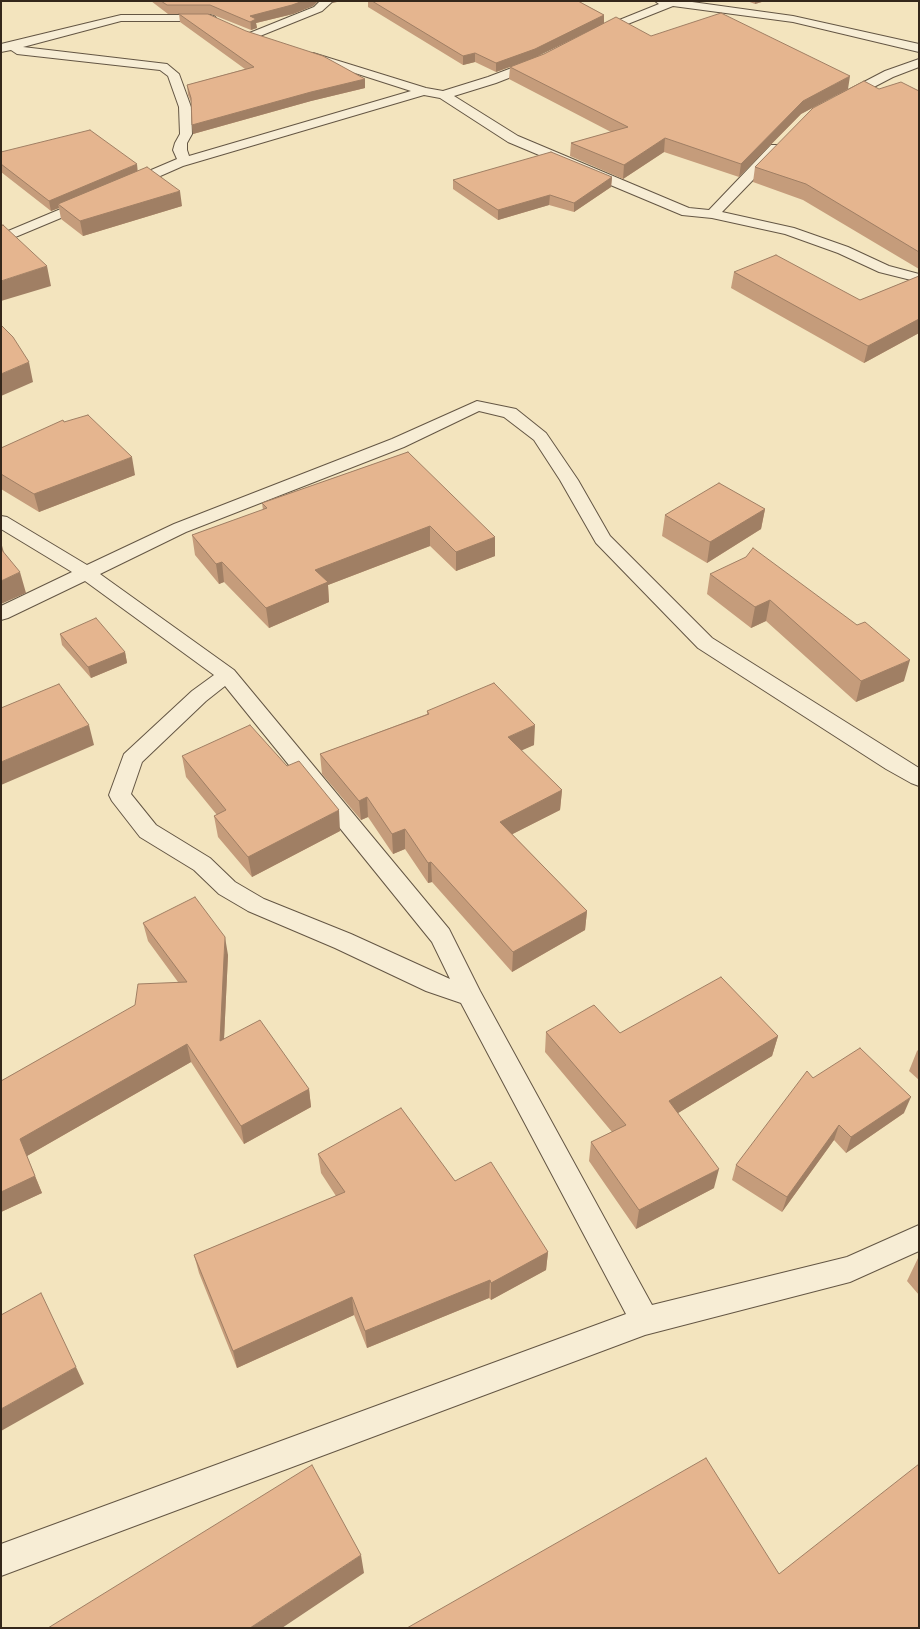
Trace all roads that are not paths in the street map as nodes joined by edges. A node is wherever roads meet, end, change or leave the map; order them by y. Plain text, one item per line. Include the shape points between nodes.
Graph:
1 (327, 1) edge
2 (673, 2) edge
3 (224, 24) edge
4 (238, 30) edge
5 (251, 36) junction
6 (586, 38) edge
7 (271, 43) edge
8 (3, 48) edge
9 (919, 48) edge
10 (299, 52) edge
11 (550, 56) edge
12 (919, 63) edge
13 (901, 69) junction
14 (919, 76) edge
15 (424, 91) junction
16 (444, 96) junction
17 (834, 103) edge
18 (784, 140) edge
19 (186, 161) junction
20 (114, 191) edge
21 (100, 197) edge
22 (712, 214) junction
23 (1, 239) edge
24 (919, 278) edge
25 (1, 521) edge
26 (88, 574) junction
27 (1, 614) edge
28 (226, 675) junction
29 (919, 778) edge
30 (470, 996) junction
31 (919, 1238) edge
32 (645, 1321) junction
33 (1, 1560) edge

1 - 5 street via 318,8
2 - 6 street
2 - 9 street via 793,19
3 - 8 street via 211,18 121,18
4 - 5 street
5 - 7 street
8 - 19 street via 163,67 173,74 185,107 186,134 180,150
10 - 15 street
11 - 16 street
12 - 13 street
13 - 14 street
13 - 17 street
15 - 16 street
15 - 19 street
16 - 22 street via 513,139 687,212
18 - 22 street
19 - 20 street
21 - 23 street
22 - 24 street via 789,230 843,250 884,269
25 - 26 street
26 - 27 street
26 - 28 street
26 - 29 street via 180,528 398,443 477,406 510,413 540,437 569,480 602,540 705,643
28 - 30 street via 441,936
28 - 30 street via 199,696 132,759 120,795 148,831 202,864 227,888 256,905 343,941 435,984
30 - 32 street
31 - 32 street via 850,1269
32 - 33 street

